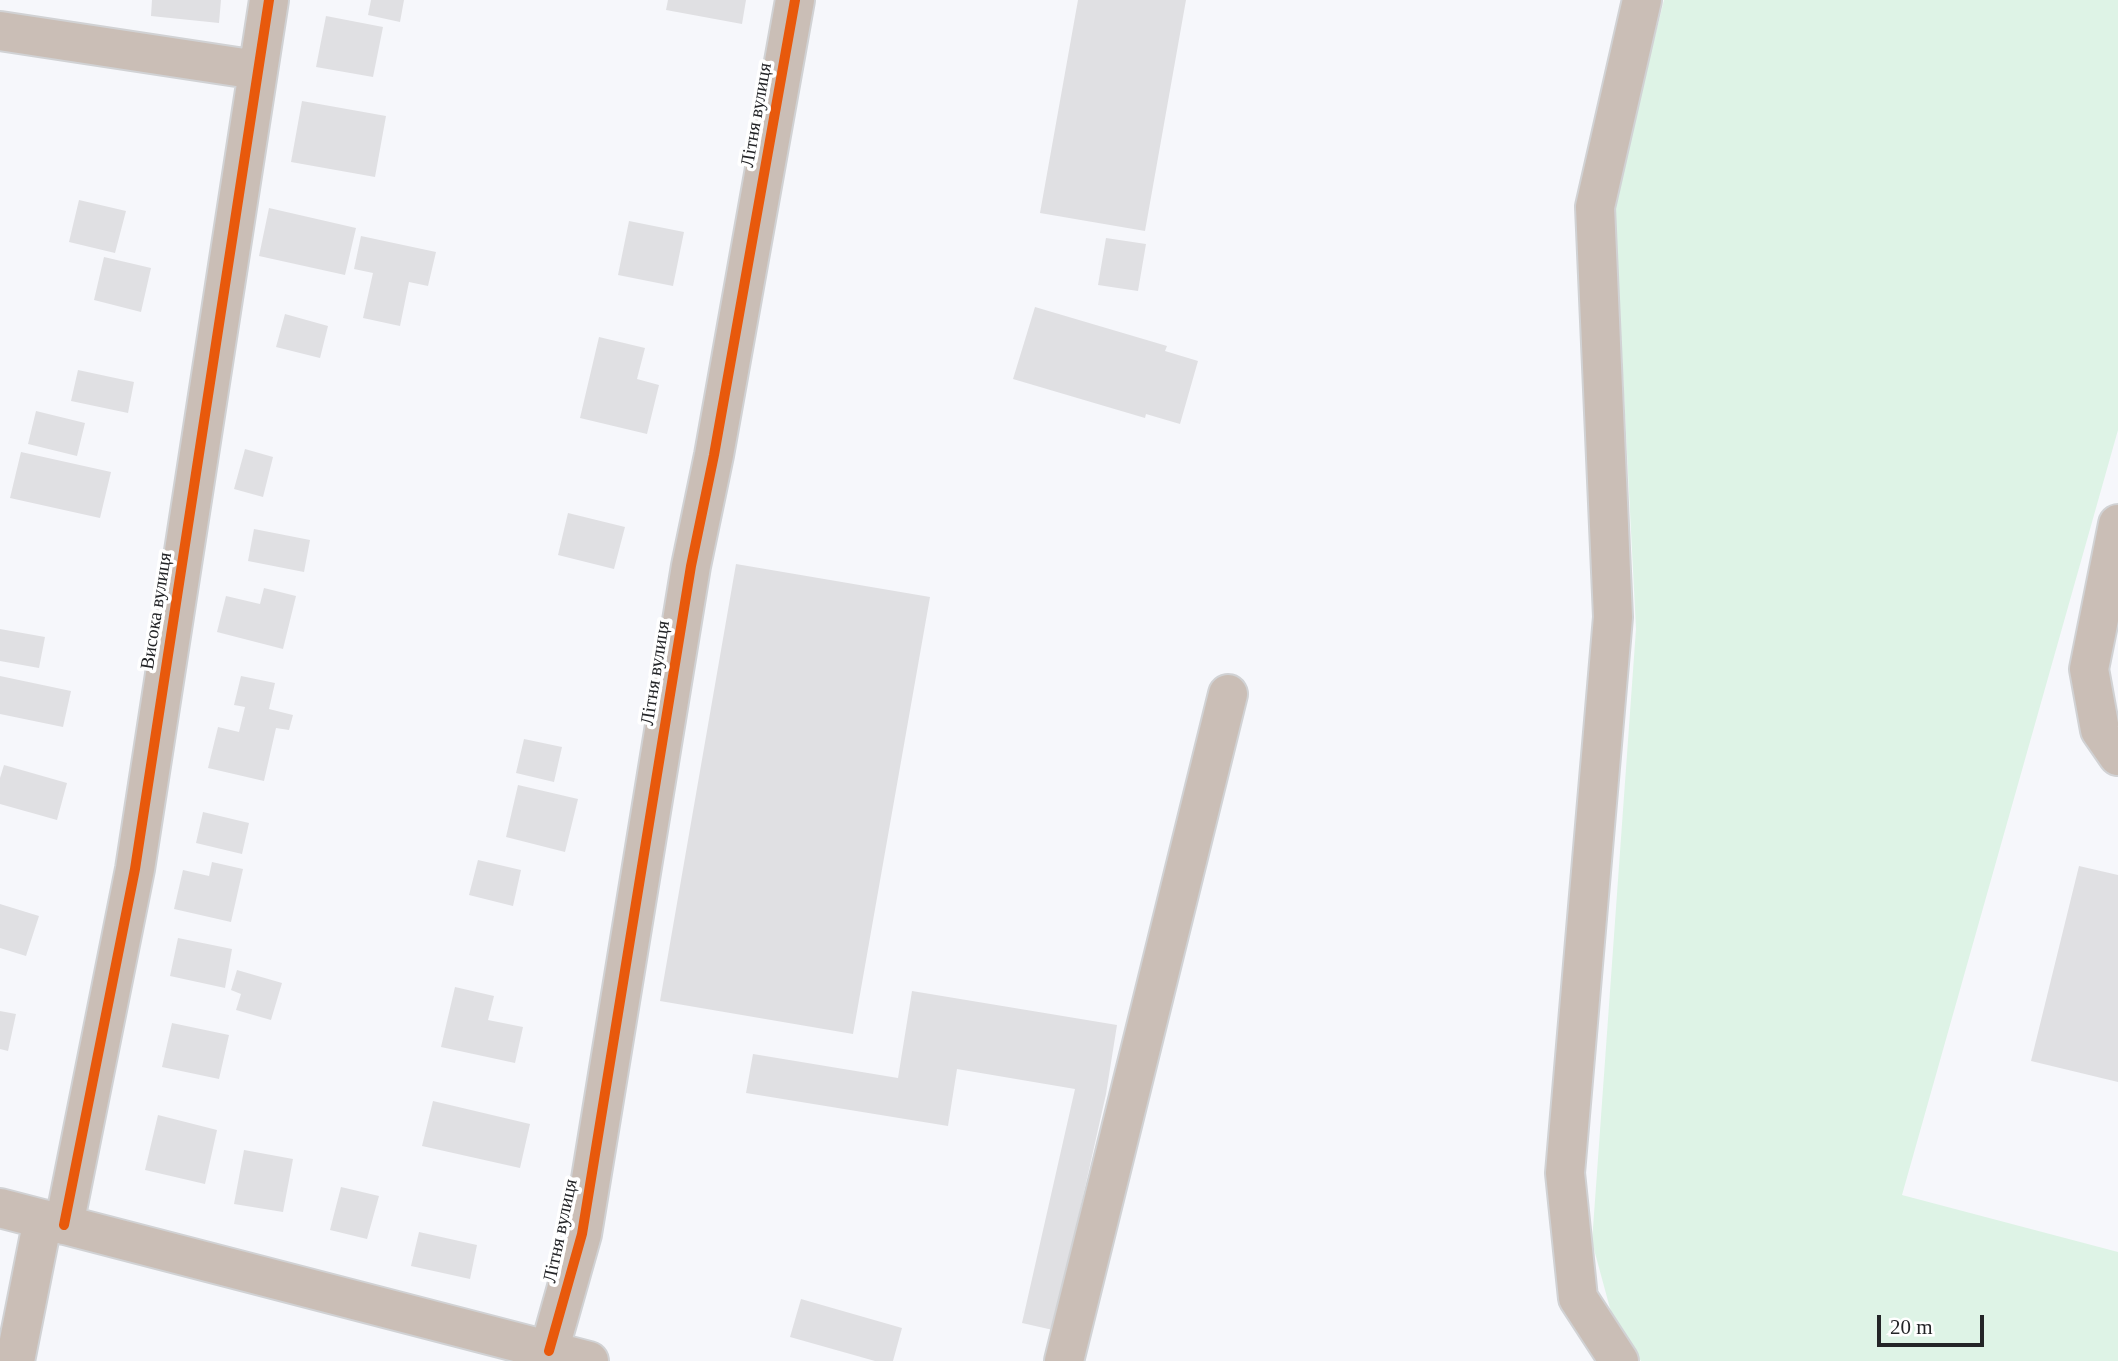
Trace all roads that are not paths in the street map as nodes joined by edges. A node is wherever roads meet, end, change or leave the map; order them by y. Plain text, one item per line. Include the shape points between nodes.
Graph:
1 (268, 0) edge
2 (795, 0) edge
3 (1642, 0) edge
4 (0, 32) edge
5 (257, 70) junction
6 (2118, 524) edge
7 (1228, 694) dead end
8 (2118, 756) edge
9 (0, 1208) edge
10 (53, 1222) junction
11 (549, 1351) junction
12 (15, 1361) edge
13 (589, 1361) edge
14 (1063, 1361) edge
15 (1619, 1361) edge

1 - 5 street, Висока вулиця
2 - 11 street, Літня вулиця via 691,566 582,1234
3 - 15 street via 1595,207 1612,617 1565,1173 1578,1298
4 - 5 street
5 - 10 street, Висока вулиця via 135,869
6 - 8 street via 2089,668 2100,730
7 - 14 street
9 - 10 street
10 - 11 street
10 - 12 street, Висока вулиця
11 - 13 street

